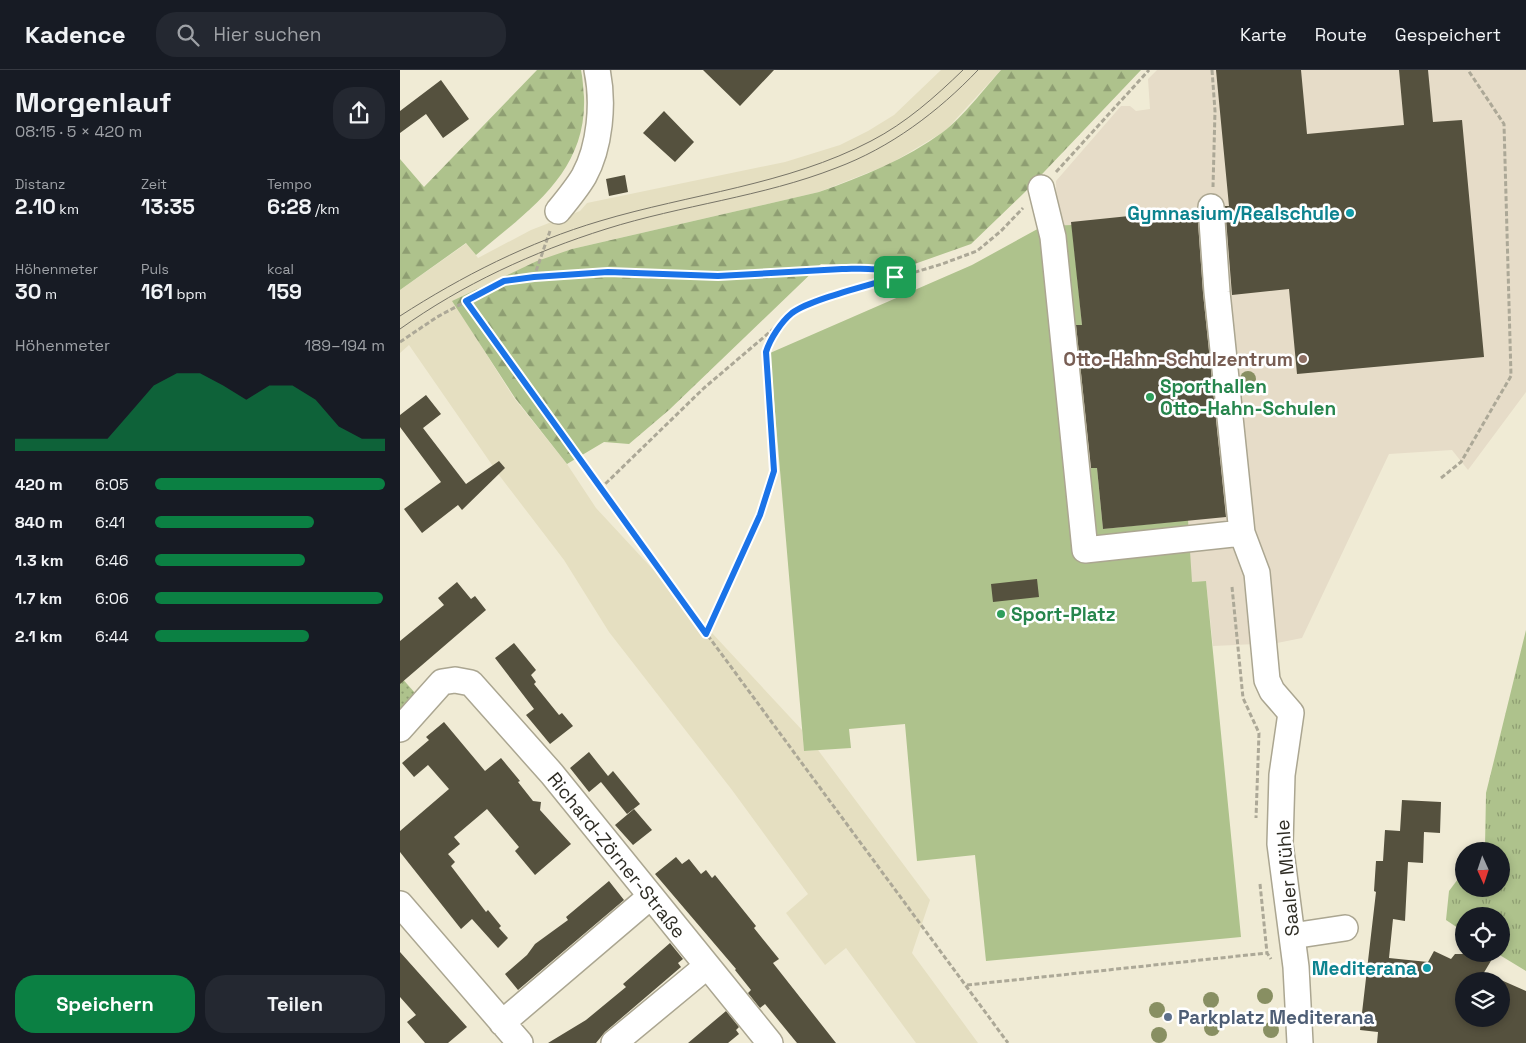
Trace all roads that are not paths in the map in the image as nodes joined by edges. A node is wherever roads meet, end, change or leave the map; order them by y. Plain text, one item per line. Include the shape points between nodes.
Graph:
1 (597, 70) edge
2 (1041, 188) road end
3 (1210, 207) road end
4 (558, 211) road end
5 (1242, 533) junction
6 (400, 729) edge
7 (651, 896) junction
8 (400, 904) edge
9 (1344, 928) dead end
10 (1292, 936) junction
11 (707, 966) junction
12 (502, 1023) junction
13 (762, 1040) edge
14 (520, 1043) edge
15 (614, 1043) edge
16 (1300, 1043) edge

1 - 4 street via 600,101 594,150 584,176
2 - 5 street via 1053,237 1085,550
3 - 5 street
5 - 10 street, Saaler Mühle via 1258,573 1267,680 1291,713 1282,775 1280,844
6 - 7 street, Richard-Zörner-Straße via 442,682 455,680 471,684 552,774
7 - 11 street, Richard-Zörner-Straße
7 - 12 street
8 - 12 street
9 - 10 street
10 - 16 street, Saaler Mühle
11 - 13 street, Richard-Zörner-Straße
11 - 15 street
12 - 14 street

